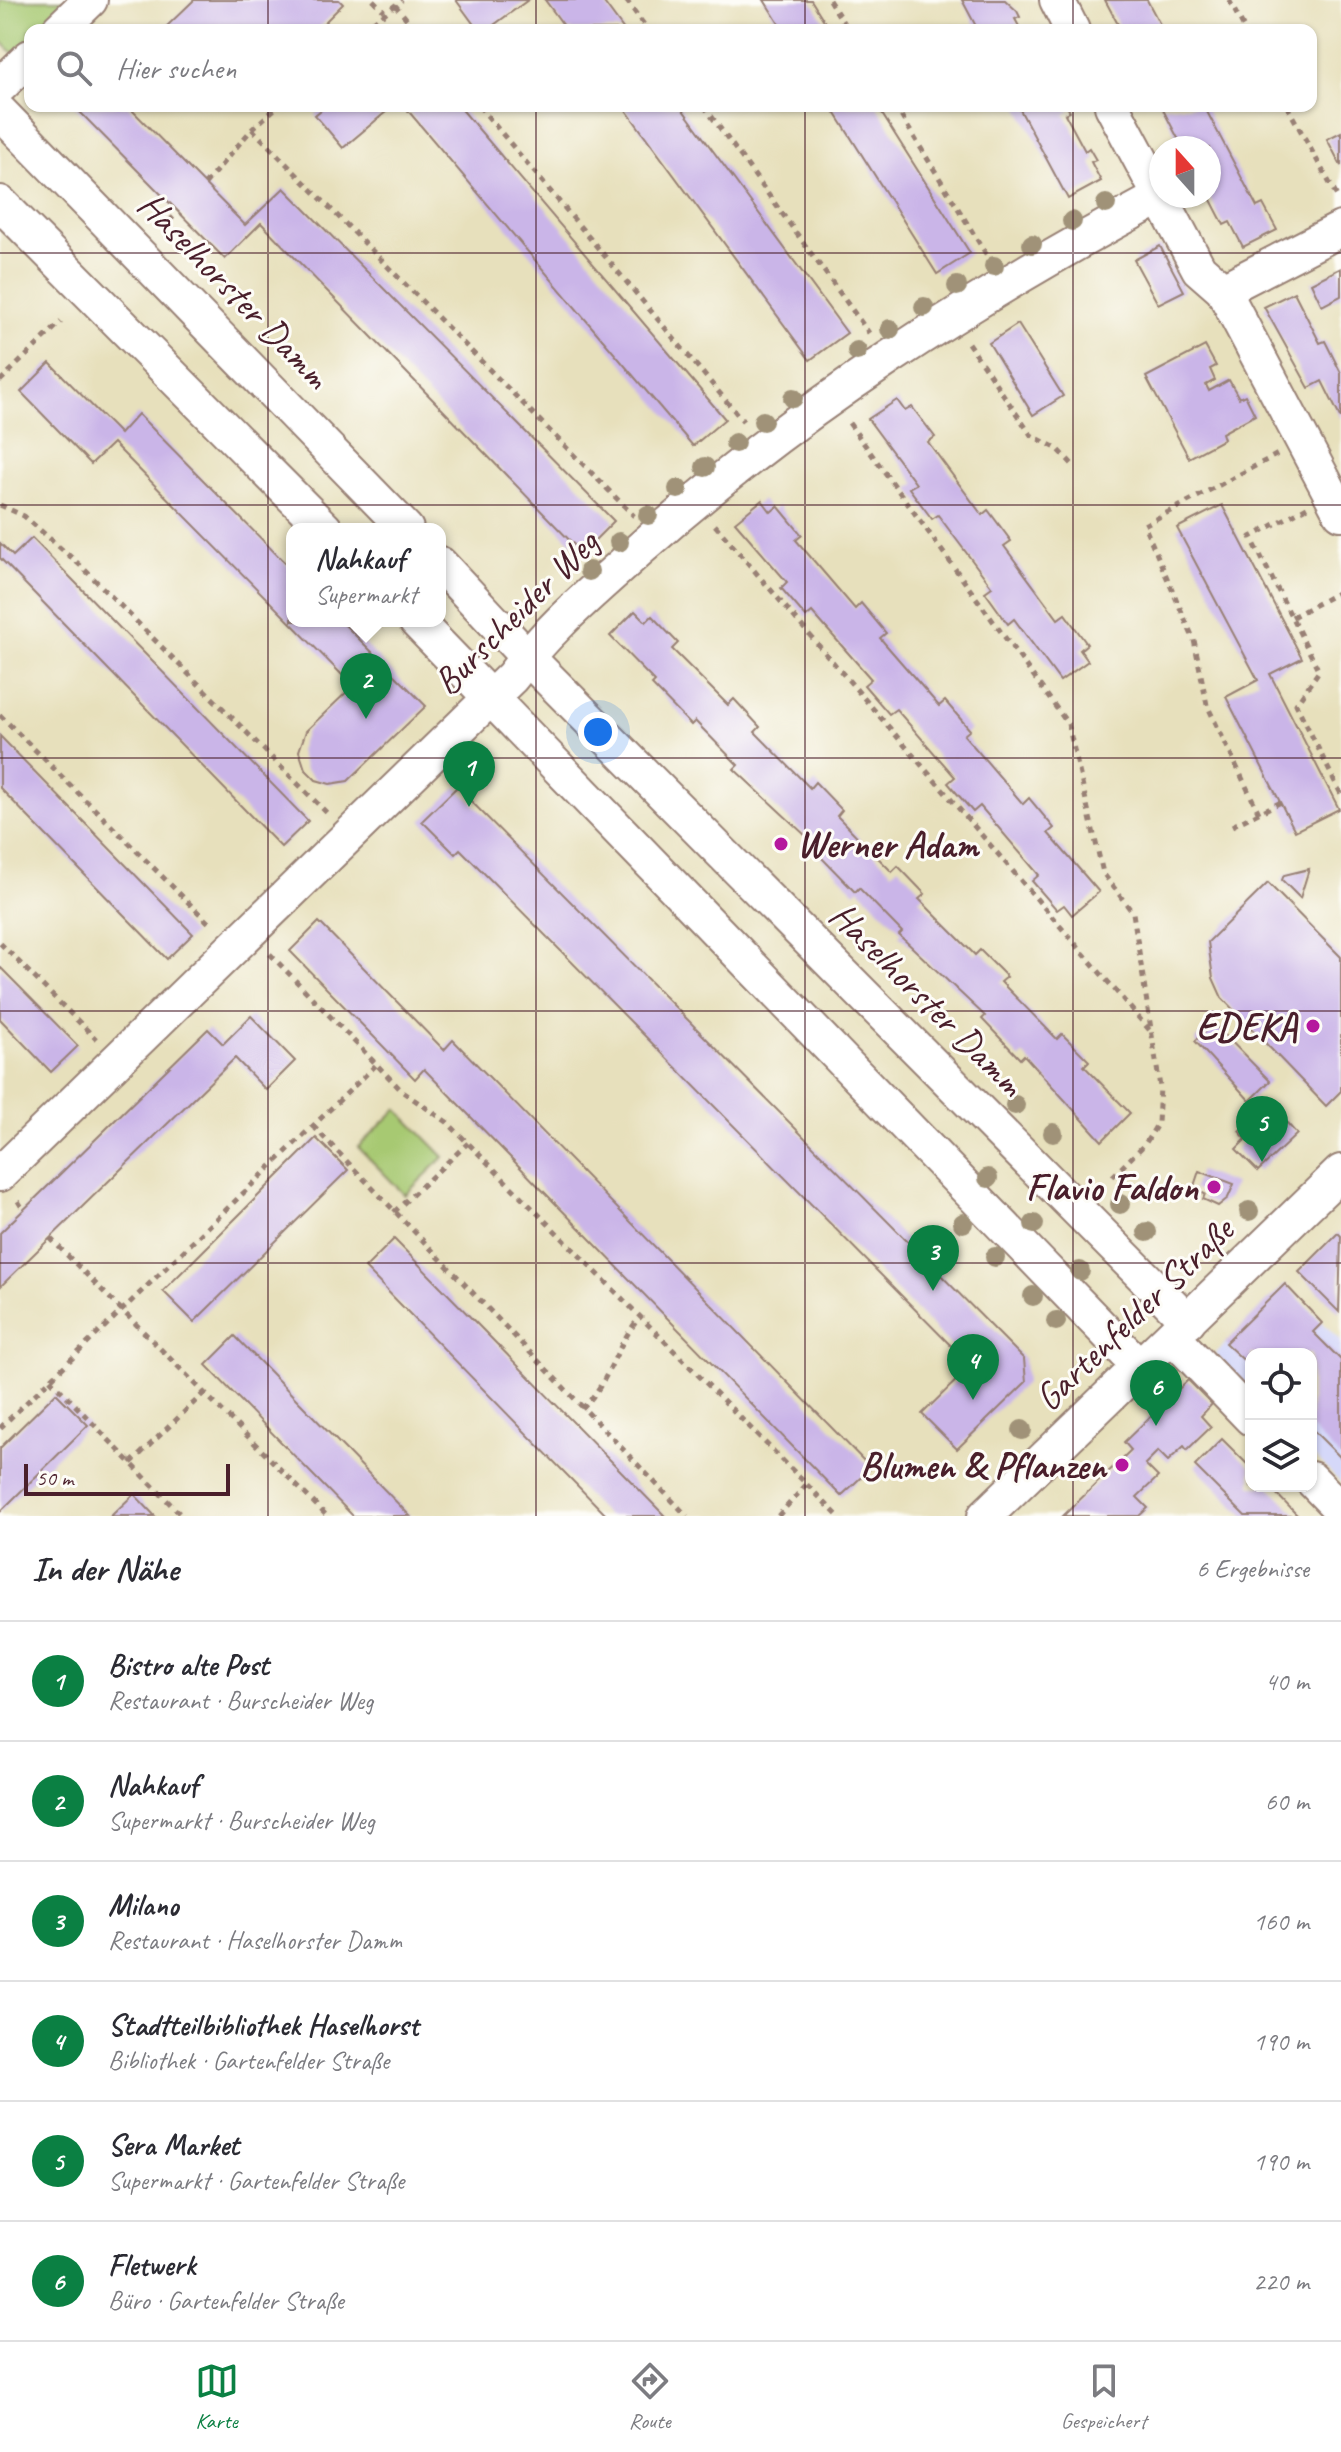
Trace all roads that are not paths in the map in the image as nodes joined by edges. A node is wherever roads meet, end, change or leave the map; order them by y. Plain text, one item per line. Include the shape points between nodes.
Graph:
1 (90, 0) edge
2 (1057, 0) edge
3 (65, 24) edge
4 (1069, 24) edge
5 (24, 63) edge
6 (0, 86) edge
7 (0, 112) edge
8 (1115, 112) edge
9 (1149, 176) edge
10 (0, 203) edge
11 (1149, 203) edge
12 (1166, 208) edge
13 (1341, 229) edge
14 (1223, 290) junction
15 (1328, 508) edge
16 (319, 523) edge
17 (400, 523) edge
18 (446, 570) edge
19 (422, 627) edge
20 (527, 657) junction
21 (492, 696) junction
22 (1341, 1172) edge
23 (9, 1188) edge
24 (1180, 1328) junction
25 (1140, 1367) junction
26 (1245, 1410) edge
27 (1317, 1485) edge
28 (1341, 1510) edge
29 (985, 1516) edge

1 - 3 street
2 - 4 street
5 - 6 street
7 - 17 street, Haselhorster Damm
8 - 9 street
10 - 16 street
11 - 20 street, Burscheider Weg via 920,334 796,421 677,516
12 - 14 street via 1199,269
13 - 14 street
14 - 15 street
18 - 20 street, Haselhorster Damm
19 - 21 street
20 - 21 street, Burscheider Weg
20 - 24 street, Haselhorster Damm
21 - 23 street, Burscheider Weg
21 - 25 street
22 - 24 street, Gartenfelder Straße
24 - 25 street, Gartenfelder Straße
24 - 26 street, Haselhorster Damm
25 - 29 street, Gartenfelder Straße
27 - 28 street

